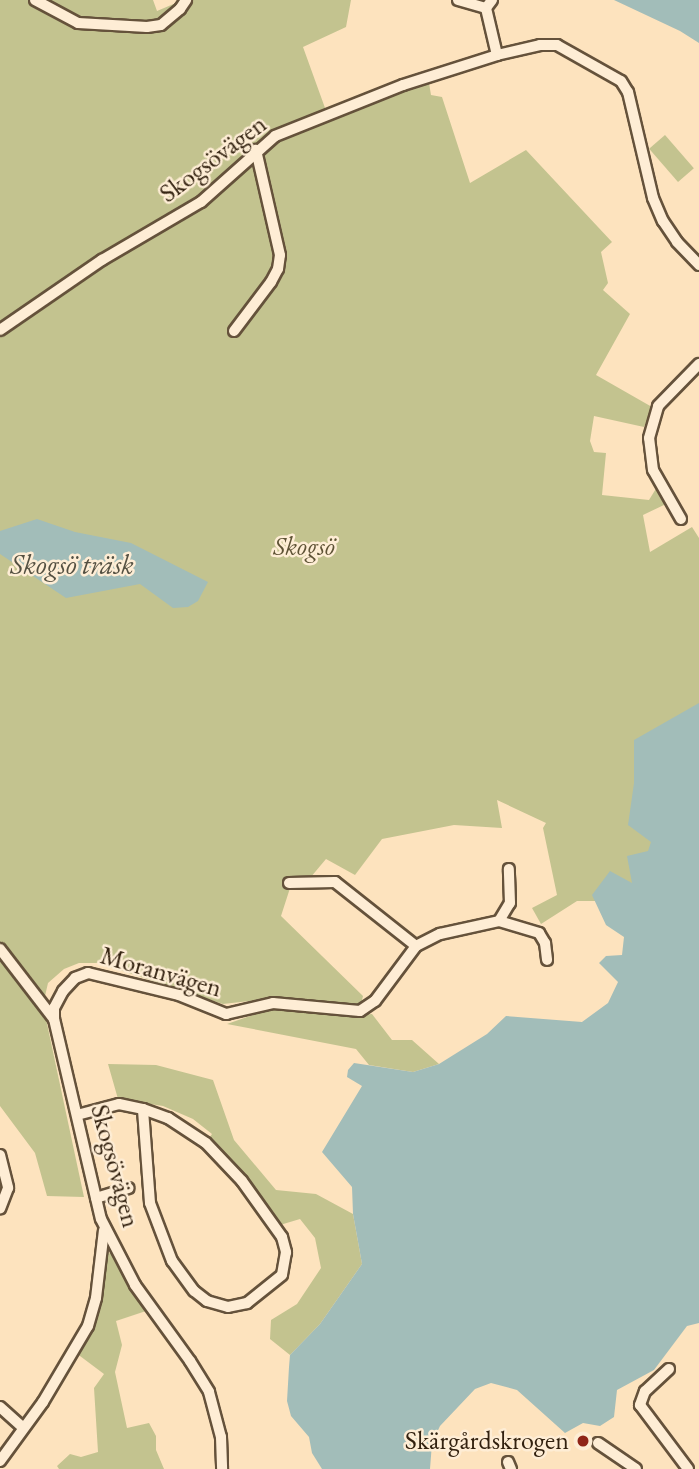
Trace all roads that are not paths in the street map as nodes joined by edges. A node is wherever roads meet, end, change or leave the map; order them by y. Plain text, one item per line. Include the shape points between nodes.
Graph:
1 (35, 0) edge
2 (186, 0) edge
3 (458, 0) edge
4 (489, 4) edge
5 (498, 55) junction
6 (256, 150) junction
7 (699, 265) edge
8 (0, 330) edge
9 (234, 331) dead end
10 (699, 364) edge
11 (681, 519) dead end
12 (509, 869) dead end
13 (289, 883) dead end
14 (499, 921) junction
15 (416, 946) junction
16 (0, 949) edge
17 (547, 960) dead end
18 (54, 1019) junction
19 (143, 1109) junction
20 (77, 1115) junction
21 (0, 1155) edge
22 (129, 1188) dead end
23 (96, 1198) junction
24 (0, 1208) edge
25 (104, 1229) junction
26 (668, 1369) dead end
27 (0, 1407) edge
28 (22, 1427) junction
29 (598, 1443) dead end
30 (1, 1465) edge
31 (222, 1469) edge
32 (636, 1469) edge
33 (688, 1469) edge

1 - 2 street via 78,23 147,27 161,24
3 - 4 street
4 - 5 street
5 - 6 street, Skogsövägen via 360,101 275,136
5 - 7 street, Skogsövägen via 557,45 621,81 628,92 653,198 677,242
6 - 8 street, Skogsövägen via 192,208 102,260
6 - 9 street via 281,255 271,282
10 - 11 street via 658,406 649,438 653,470
12 - 14 street via 510,903
13 - 15 street via 335,882
14 - 15 street via 440,934
14 - 17 street via 539,933
15 - 18 street, Moranvägen via 375,1001 360,1011 273,1003 226,1014 178,995 88,973 75,978 63,991
16 - 18 street, Skogsövägen
18 - 20 street, Skogsövägen
19 - 19 street via 168,1118 206,1143 242,1181 282,1237 286,1258 282,1275 247,1303 228,1307 207,1301 172,1261 150,1203
19 - 20 street via 119,1104
20 - 23 street, Skogsövägen
21 - 24 street via 8,1188
22 - 23 street
23 - 25 street, Skogsövägen
25 - 28 street via 88,1326 43,1402
25 - 31 street, Skogsövägen via 135,1284 209,1392 221,1437
26 - 33 street via 645,1391 640,1405
27 - 28 street
28 - 30 street
29 - 32 street

